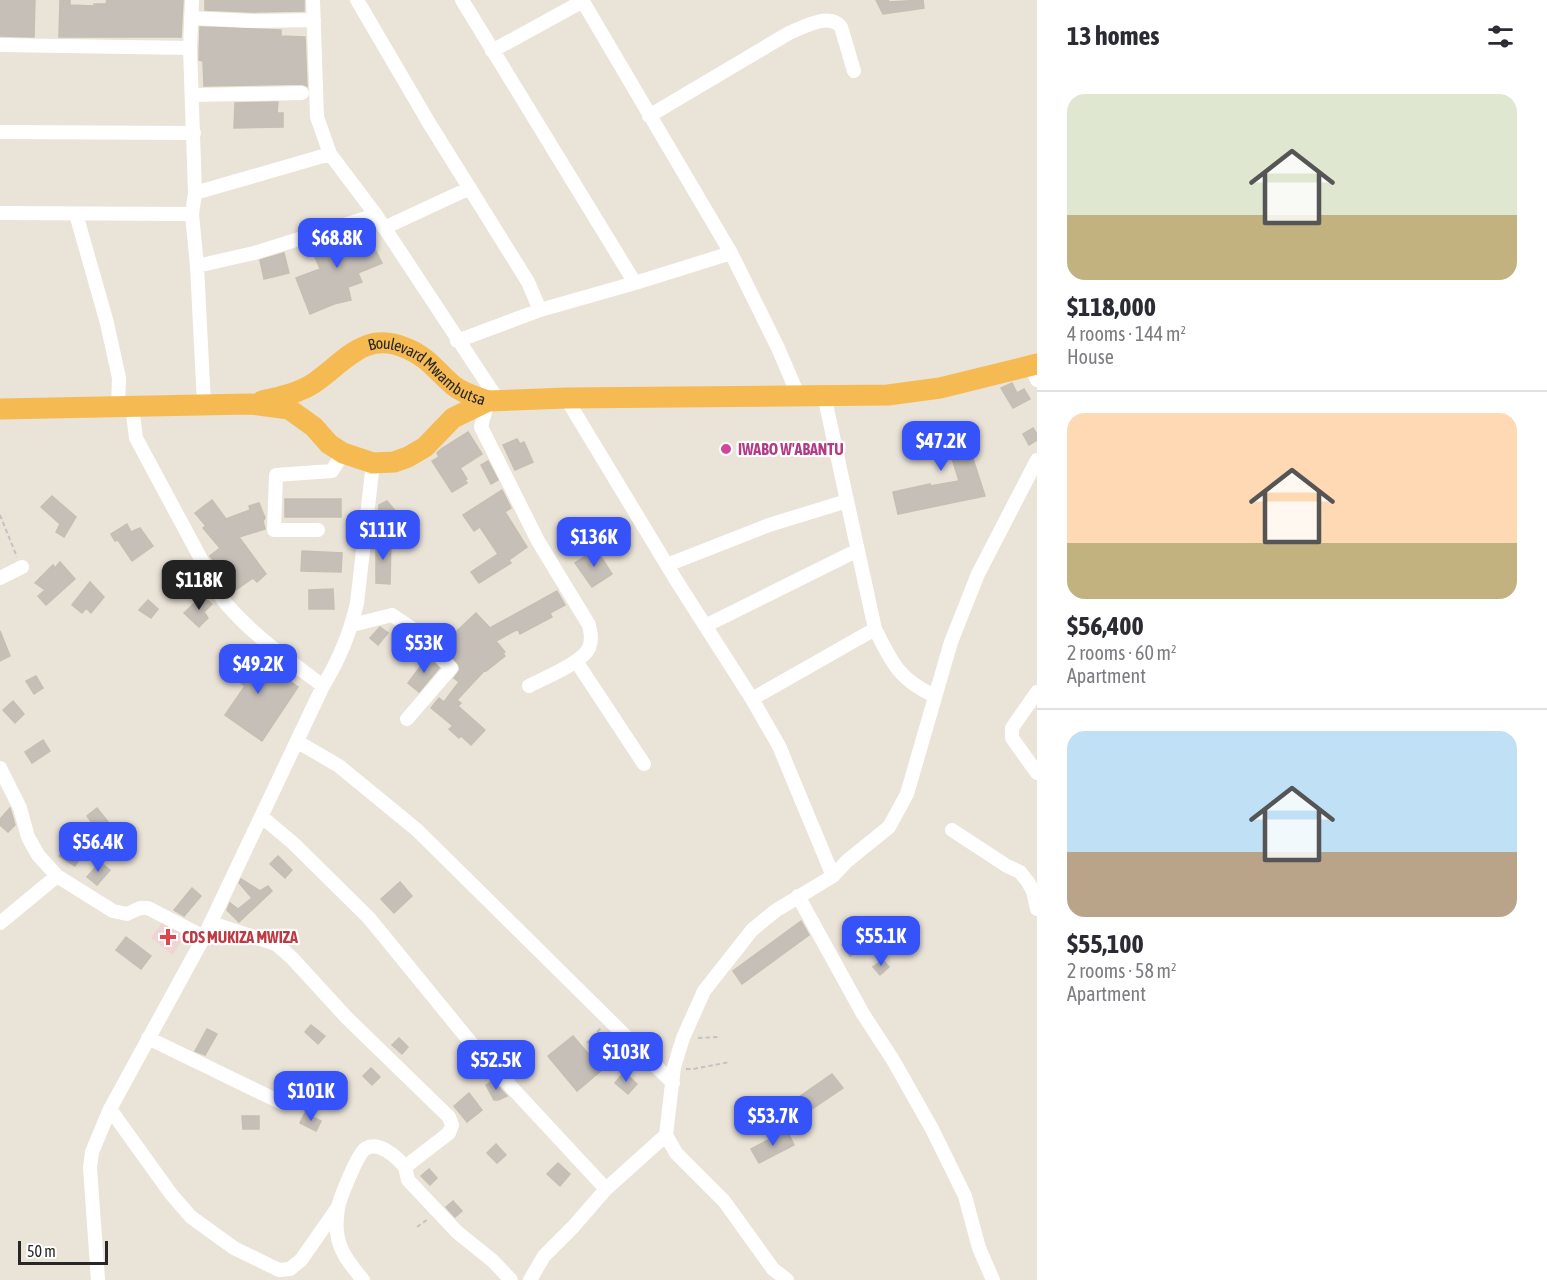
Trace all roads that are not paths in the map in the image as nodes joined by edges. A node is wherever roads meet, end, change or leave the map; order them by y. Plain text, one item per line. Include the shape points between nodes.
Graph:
1 (192, 0) edge
2 (313, 0) edge
3 (357, 0) edge
4 (462, 0) edge
5 (582, 1) edge
6 (191, 18) junction
7 (314, 20) junction
8 (0, 45) edge
9 (190, 48) junction
10 (492, 51) junction
11 (854, 71) dead end
12 (302, 93) dead end
13 (193, 95) junction
14 (649, 116) junction
15 (0, 132) edge
16 (194, 133) junction
17 (330, 154) junction
18 (470, 188) junction
19 (195, 193) junction
20 (0, 213) edge
21 (76, 214) junction
22 (192, 214) junction
23 (376, 215) junction
24 (384, 228) junction
25 (730, 253) junction
26 (197, 266) junction
27 (635, 283) junction
28 (540, 310) junction
29 (458, 341) junction
30 (1035, 370) edge
31 (824, 395) junction
32 (800, 397) junction
33 (566, 399) junction
34 (493, 401) junction
35 (204, 404) junction
36 (250, 404) junction
37 (125, 406) junction
38 (0, 409) edge
39 (344, 453) junction
40 (1037, 460) edge
41 (373, 463) junction
42 (847, 501) junction
43 (318, 530) dead end
44 (858, 550) junction
45 (667, 565) junction
46 (22, 567) road end
47 (0, 578) edge
48 (352, 625) junction
49 (705, 626) junction
50 (875, 629) junction
51 (576, 661) junction
52 (323, 686) junction
53 (530, 686) dead end
54 (1037, 692) edge
55 (935, 696) junction
56 (752, 699) junction
57 (407, 719) dead end
58 (298, 742) junction
59 (644, 764) dead end
60 (0, 768) edge
61 (1037, 773) edge
62 (262, 817) junction
63 (952, 830) dead end
64 (57, 876) junction
65 (833, 876) junction
66 (798, 896) junction
67 (1037, 909) edge
68 (0, 923) edge
69 (211, 923) junction
70 (204, 938) junction
71 (148, 1038) junction
72 (673, 1083) junction
73 (280, 1102) dead end
74 (110, 1110) junction
75 (666, 1135) junction
76 (405, 1167) junction
77 (606, 1189) junction
78 (338, 1207) junction
79 (98, 1280) edge
80 (363, 1280) edge
81 (511, 1280) edge
82 (530, 1280) edge
83 (787, 1280) edge
84 (993, 1280) edge

1 - 6 street
2 - 7 street
3 - 18 street
4 - 10 street
5 - 10 street
5 - 14 street
6 - 7 street
6 - 9 street
7 - 17 street via 316,117
8 - 9 street
9 - 13 street
10 - 27 street
11 - 14 street via 841,27 831,20 815,23 789,33
12 - 13 street
13 - 16 street
14 - 25 street
15 - 16 street
16 - 19 street
17 - 19 street
17 - 23 street
18 - 24 street
18 - 28 street via 528,282
19 - 22 street
20 - 21 street
21 - 22 street
21 - 37 street via 107,323
22 - 26 street
23 - 24 street
23 - 26 street via 254,253
24 - 29 street
25 - 27 street
25 - 32 street
26 - 35 street
27 - 28 street
28 - 29 street
29 - 34 street
30 - 31 highway via 888,395
31 - 32 highway
31 - 42 street
32 - 33 highway
33 - 34 highway
33 - 45 street
34 - 36 highway, Boulevard Mwambutsa via 464,393 417,353 398,344 380,343 352,352 304,388
34 - 41 highway, Boulevard Mwambutsa via 453,418 425,447 408,458
34 - 51 street via 481,427 538,541 589,626 592,638 588,650
35 - 36 highway, Boulevard Mwambutsa
35 - 37 highway, Boulevard Mwambutsa
36 - 39 highway, Boulevard Mwambutsa via 289,409
37 - 38 highway, Boulevard Mwambutsa
37 - 52 street via 136,438 223,600 266,643
39 - 41 highway, Boulevard Mwambutsa
39 - 43 street via 332,471 276,475 274,530
40 - 55 street via 978,574
41 - 48 street
42 - 44 street
42 - 45 street via 768,525
44 - 49 street
44 - 50 street
45 - 49 street
46 - 47 street
48 - 52 street
48 - 57 street via 392,615 416,632 451,668
49 - 56 street
50 - 55 street via 892,664 916,688
50 - 56 street
51 - 53 street
51 - 59 street
52 - 58 street
54 - 61 street via 1012,728 1012,738
55 - 65 street via 899,811 889,827
56 - 65 street via 779,746
58 - 62 street
58 - 72 street via 339,766 417,830
60 - 64 street via 33,846
62 - 69 street
62 - 77 street via 369,918 476,1050
63 - 67 street via 1020,872 1029,882
64 - 68 street
64 - 70 street via 113,911 127,914 148,908
65 - 66 street
66 - 72 street via 752,930 704,991 683,1038
66 - 84 street via 932,1129 965,1196 979,1248
69 - 70 street
69 - 76 street via 276,944 449,1117 452,1125 448,1133
70 - 71 street
71 - 73 street
71 - 74 street
72 - 75 street
74 - 78 street via 190,1217 234,1248 279,1270 290,1269 301,1260
74 - 79 street via 92,1152 90,1168
75 - 77 street
75 - 83 street via 676,1153 724,1201 773,1269
76 - 78 street via 384,1150 364,1150
76 - 81 street via 408,1179 457,1232
77 - 82 street via 544,1256
78 - 80 street via 337,1231 344,1258

